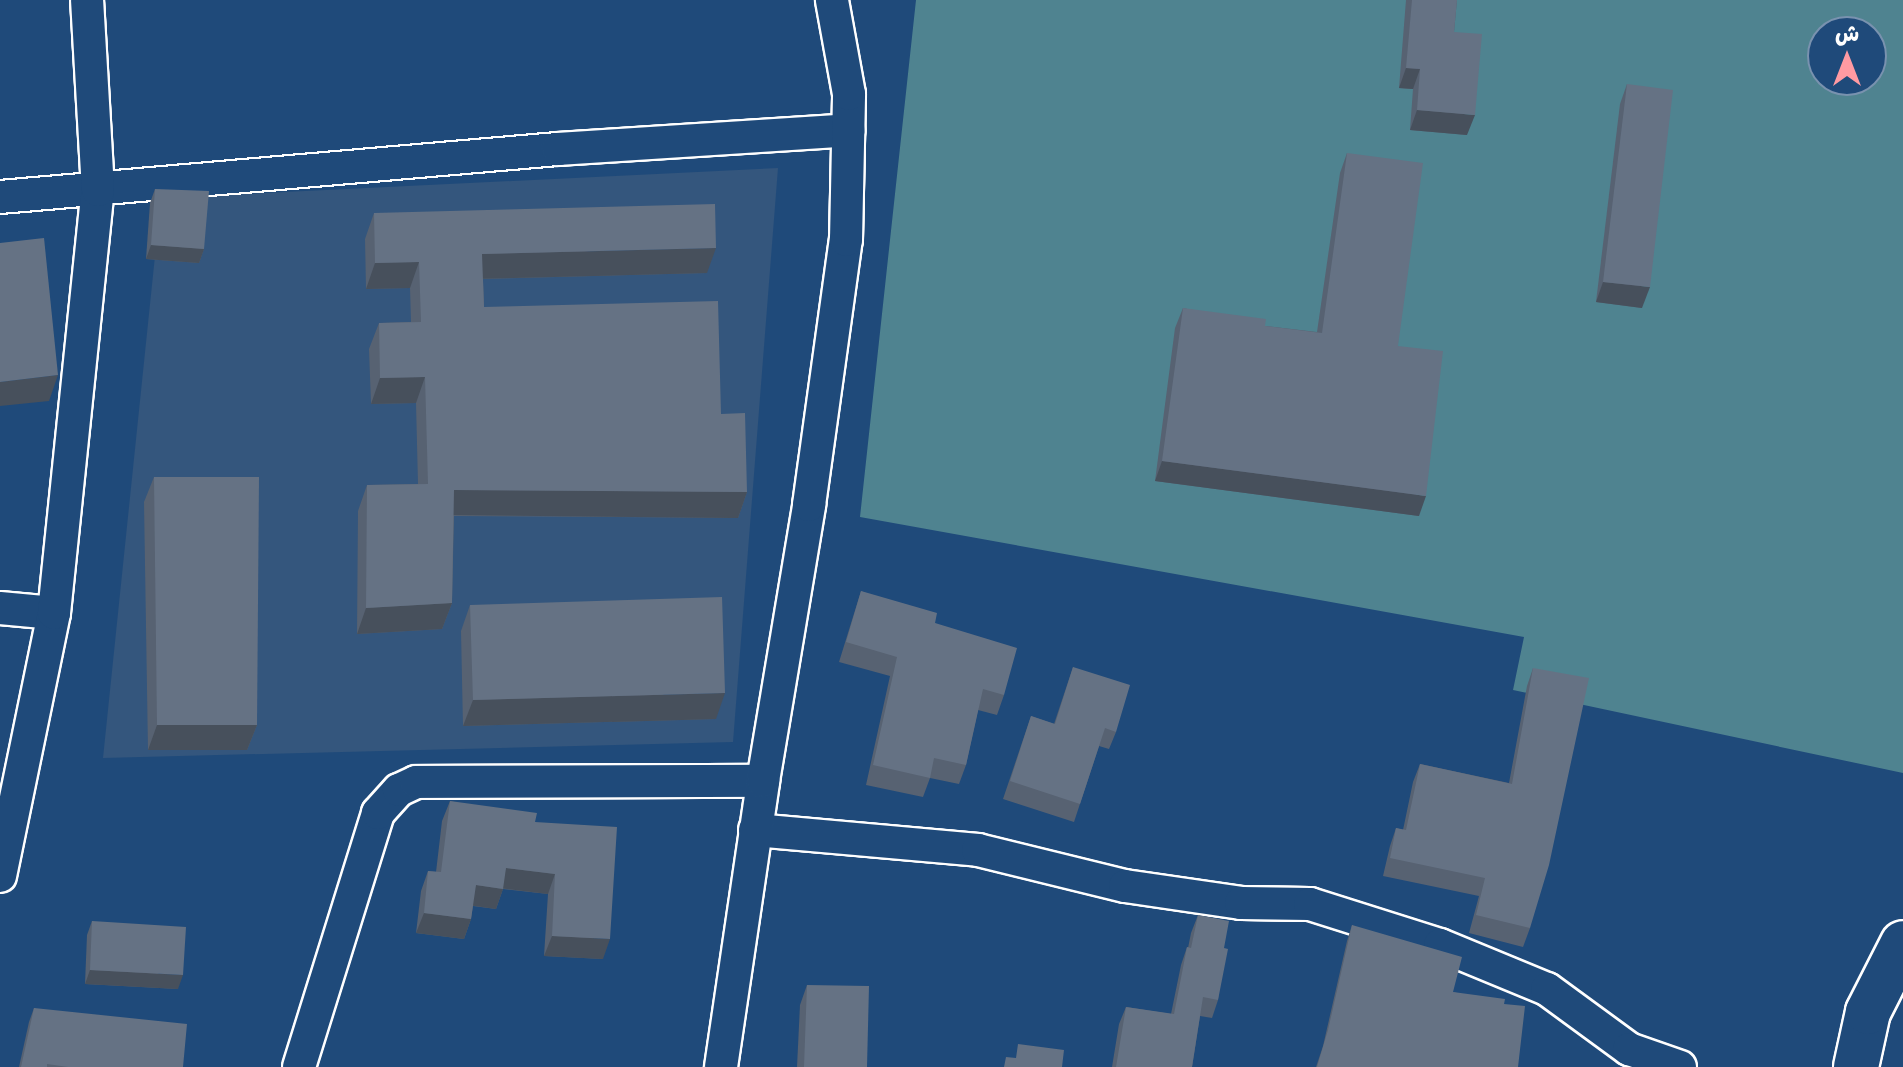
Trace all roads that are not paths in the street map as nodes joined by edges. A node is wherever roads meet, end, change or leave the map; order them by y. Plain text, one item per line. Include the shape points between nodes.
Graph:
1 (87, 0) edge
2 (832, 0) edge
3 (848, 130) junction
4 (98, 190) junction
5 (0, 197) edge
6 (0, 608) edge
7 (54, 613) junction
8 (763, 781) junction
9 (755, 830) junction
10 (0, 876) edge
11 (1903, 943) edge
12 (299, 1067) edge
13 (721, 1067) edge
14 (1680, 1067) edge
15 (1856, 1067) edge

1 - 4 street
2 - 3 street via 849,94
3 - 4 street via 558,149
3 - 8 street via 846,240
4 - 5 street
4 - 7 street
6 - 7 street
7 - 10 street
8 - 9 street
8 - 12 street via 416,782 399,790 378,813
9 - 13 street
9 - 14 street via 978,850 1125,886 1241,903 1310,904 1440,945 1547,989 1629,1049
11 - 15 street via 1868,1012

